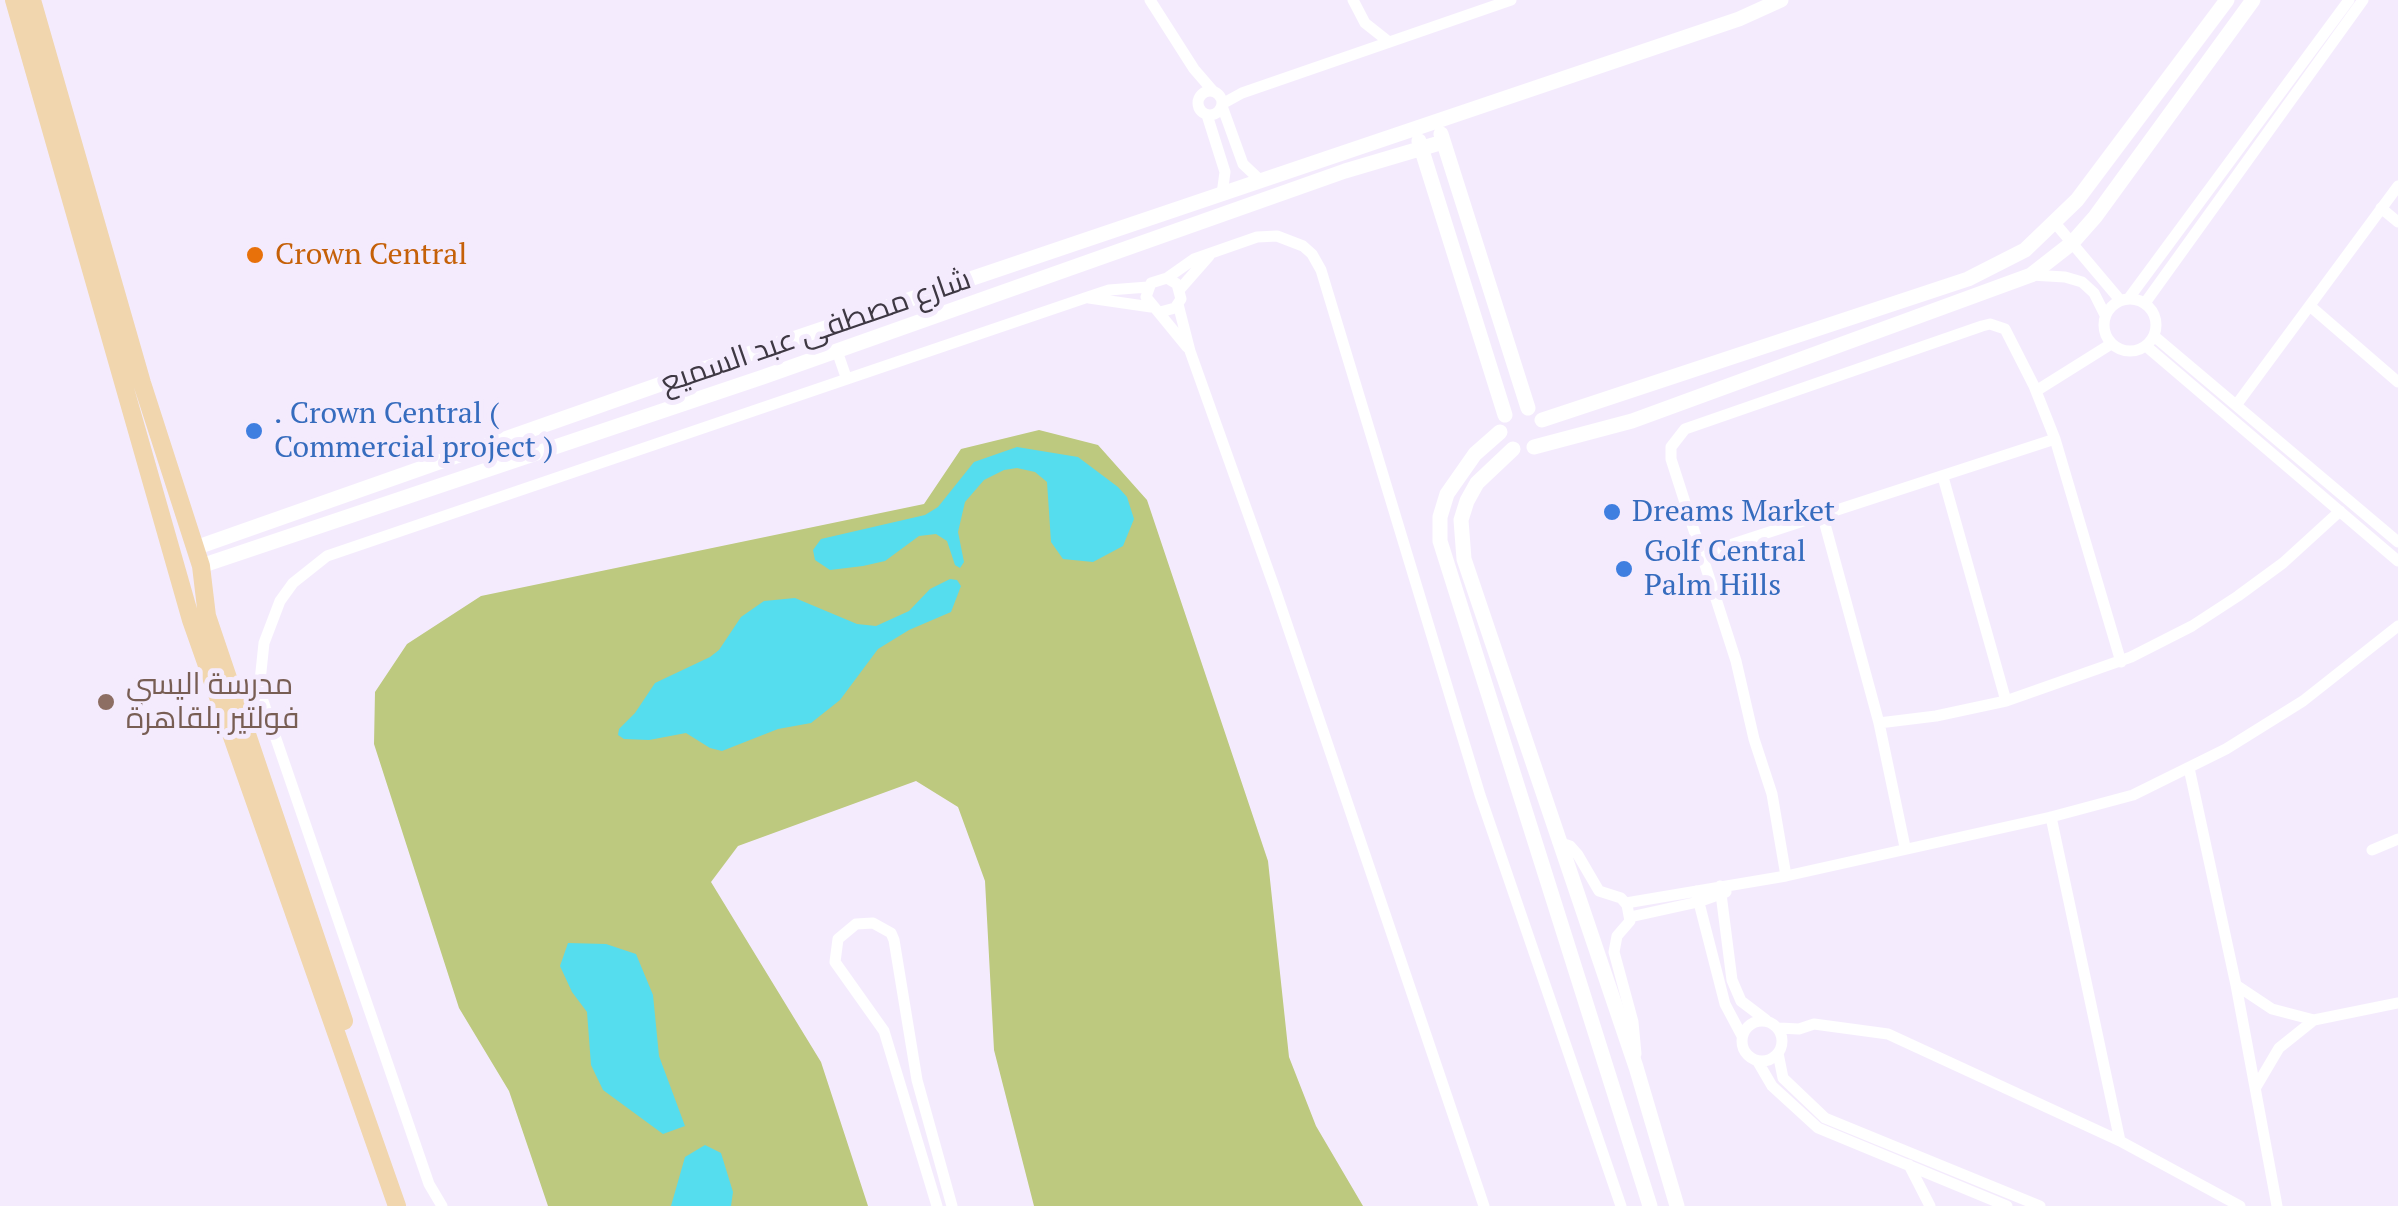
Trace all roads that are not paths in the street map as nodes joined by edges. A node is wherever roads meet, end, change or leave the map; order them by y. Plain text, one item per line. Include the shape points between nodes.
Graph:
1 (14, 0) edge
2 (32, 0) edge
3 (1150, 0) edge
4 (1353, 0) edge
5 (1512, 0) edge
6 (1781, 0) edge
7 (2227, 0) edge
8 (2253, 0) edge
9 (2363, 0) edge
10 (2348, 8) edge
11 (1364, 24) junction
12 (1389, 42) junction
13 (1360, 52) junction
14 (1194, 68) junction
15 (1199, 98) junction
16 (1218, 99) junction
17 (1207, 115) junction
18 (1438, 120) junction
19 (1415, 128) junction
20 (2263, 128) junction
21 (1443, 142) junction
22 (1421, 150) junction
23 (1260, 180) junction
24 (2398, 186) edge
25 (1222, 194) junction
26 (2382, 208) junction
27 (2398, 222) edge
28 (2055, 223) junction
29 (2072, 243) junction
30 (1209, 256) junction
31 (2031, 275) junction
32 (1167, 278) junction
33 (1148, 287) junction
34 (1180, 289) junction
35 (1085, 298) junction
36 (2124, 299) junction
37 (2145, 303) junction
38 (1178, 304) junction
39 (2310, 306) junction
40 (1156, 309) junction
41 (2105, 315) junction
42 (2150, 341) junction
43 (2112, 344) junction
44 (1190, 351) junction
45 (837, 352) junction
46 (749, 354) junction
47 (695, 372) junction
48 (763, 377) junction
49 (846, 377) junction
50 (1658, 382) junction
51 (2398, 382) edge
52 (2036, 391) junction
53 (701, 396) junction
54 (2237, 404) junction
55 (1528, 408) junction
56 (1668, 408) junction
57 (1505, 415) junction
58 (1542, 420) junction
59 (1500, 432) junction
60 (2055, 439) junction
61 (1534, 447) junction
62 (1513, 449) junction
63 (1943, 477) junction
64 (2340, 511) junction
65 (1823, 517) junction
66 (2398, 542) edge
67 (1702, 554) junction
68 (198, 557) junction
69 (2398, 561) edge
70 (2398, 626) edge
71 (2121, 662) junction
72 (2006, 701) junction
73 (1879, 723) junction
74 (2189, 768) junction
75 (1534, 770) junction
76 (1512, 776) junction
77 (2051, 817) junction
78 (2398, 839) edge
79 (1558, 842) junction
80 (1905, 848) junction
81 (2372, 850) dead end
82 (1786, 876) junction
83 (1724, 890) junction
84 (1697, 897) junction
85 (1626, 903) junction
86 (1630, 917) junction
87 (2236, 985) junction
88 (2398, 1003) edge
89 (1766, 1020) junction
90 (2314, 1020) junction
91 (1780, 1028) junction
92 (1742, 1036) junction
93 (1778, 1053) junction
94 (1758, 1062) junction
95 (1636, 1067) junction
96 (1608, 1074) junction
97 (2256, 1086) junction
98 (2120, 1141) junction
99 (1909, 1165) junction
100 (397, 1206) edge
101 (408, 1206) edge
102 (442, 1206) edge
103 (938, 1206) edge
104 (952, 1206) edge
105 (1484, 1206) edge
106 (1621, 1206) edge
107 (1650, 1206) edge
108 (1677, 1206) edge
109 (1930, 1206) edge
110 (2007, 1206) edge
111 (2040, 1206) edge
112 (2240, 1206) edge
113 (2277, 1206) edge

1 - 100 main road via 192,620
2 - 68 main road
3 - 14 street
4 - 11 street
5 - 12 street
6 - 18 street, شارع مصطفى عبد السميع
7 - 28 street
8 - 29 street
9 - 10 street
10 - 20 street
11 - 12 street
11 - 13 street
12 - 13 street
13 - 16 street
14 - 15 street
14 - 16 street
15 - 16 street via 1205,92
15 - 17 street via 1198,108
16 - 17 street via 1216,114
16 - 23 street via 1243,164
17 - 25 street via 1224,172
18 - 19 street, شارع مصطفى عبد السميع
18 - 21 street
19 - 22 street
19 - 23 street, شارع مصطفى عبد السميع
20 - 36 street
20 - 37 street
21 - 22 street, شارع مصطفى عبد السميع
21 - 55 street
22 - 45 street, شارع مصطفى عبد السميع via 1344,171
22 - 57 street
23 - 25 street, شارع مصطفى عبد السميع
24 - 26 street
25 - 46 street, شارع مصطفى عبد السميع
26 - 27 street
26 - 39 street
28 - 29 street
28 - 50 street via 2025,250 1968,280
29 - 31 street
29 - 36 street
30 - 32 street
30 - 34 street
30 - 106 street via 1277,236 1302,246 1321,270 1480,795
31 - 41 street via 2082,282
31 - 56 street
32 - 33 street
32 - 34 street
33 - 35 street
33 - 40 street via 1146,297
34 - 38 street
35 - 40 street
35 - 49 street
36 - 37 street
36 - 41 street
37 - 42 street via 2156,318
38 - 40 street via 1170,311
38 - 44 street
39 - 51 street
39 - 54 street
40 - 44 street
41 - 43 street
42 - 43 street via 2128,351
42 - 54 street
42 - 64 street
43 - 52 street
44 - 105 street
45 - 48 street, شارع مصطفى عبد السميع
45 - 49 street
46 - 47 street, شارع مصطفى عبد السميع
46 - 48 street via 749,370
47 - 53 street via 706,383
47 - 68 street, شارع مصطفى عبد السميع
48 - 53 street, شارع مصطفى عبد السميع
49 - 102 street via 327,556 280,601 262,654 262,698
50 - 56 street
50 - 58 street
52 - 60 street
52 - 67 street via 2010,335 1990,324 1685,428 1671,459
53 - 68 street, شارع مصطفى عبد السميع
54 - 66 street
55 - 57 street
55 - 58 street
56 - 61 street
57 - 59 street
58 - 61 street via 1544,432
59 - 62 street
59 - 76 street via 1447,494 1440,541
60 - 63 street
60 - 71 street
61 - 62 street
62 - 75 street via 1477,483 1460,540
63 - 65 street
63 - 72 street
64 - 69 street
64 - 71 street via 2238,596
65 - 67 street
65 - 73 street
67 - 82 street via 1772,794
68 - 101 main road via 226,676
70 - 74 street via 2303,700
71 - 72 street
72 - 73 street
73 - 80 street
74 - 77 street via 2133,795
74 - 87 street
75 - 76 street
75 - 79 street
76 - 96 street
77 - 80 street
77 - 98 street
78 - 81 street
79 - 85 street via 1578,855 1599,890
79 - 95 street
80 - 82 street
82 - 83 street
83 - 84 street
83 - 89 street via 1732,980 1742,1001
84 - 85 street
84 - 86 street
84 - 92 street via 1725,1004
85 - 86 street
86 - 95 street via 1614,952 1633,1022
87 - 90 street via 2272,1009
87 - 97 street
88 - 90 street
89 - 91 street
89 - 92 street
90 - 97 street via 2279,1048
91 - 93 street
91 - 98 street via 1814,1024 1888,1034
92 - 94 street via 1742,1048
93 - 94 street
93 - 111 street via 1782,1078 1824,1118
94 - 99 street via 1772,1086 1818,1128
95 - 96 street
95 - 108 street
96 - 107 street
97 - 113 street
98 - 112 street
99 - 109 street
99 - 110 street
103 - 104 street via 884,1031 835,962 838,939 856,924 873,923 894,940 911,1054

